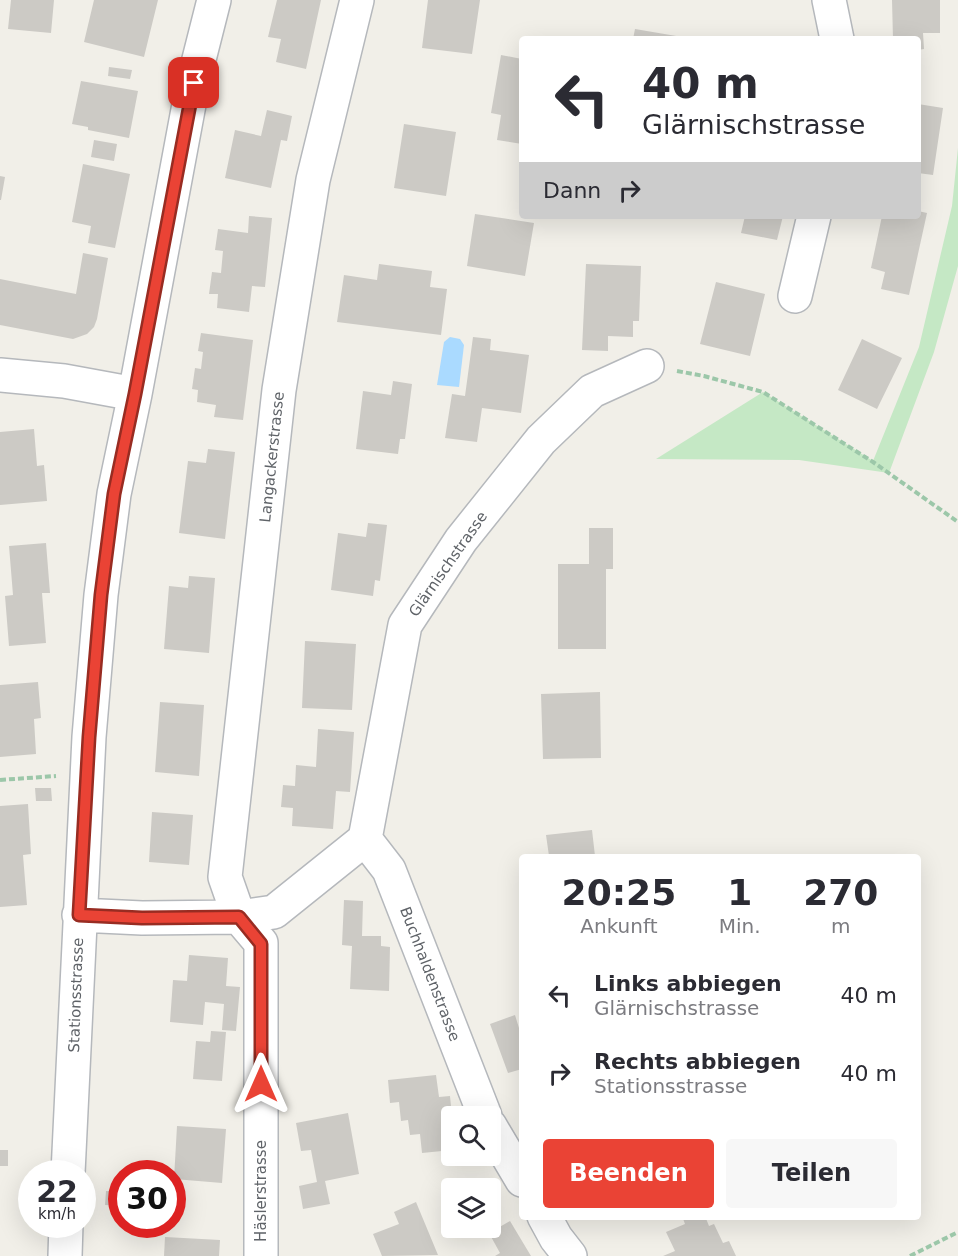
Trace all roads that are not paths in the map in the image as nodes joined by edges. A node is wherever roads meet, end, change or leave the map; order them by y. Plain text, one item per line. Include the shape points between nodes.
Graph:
1 (214, 0) edge
2 (357, 0) edge
3 (829, 0) edge
4 (836, 36) edge
5 (812, 219) edge
6 (795, 296) dead end
7 (647, 366) road end
8 (0, 375) edge
9 (135, 394) junction
10 (365, 838) junction
11 (79, 915) junction
12 (239, 917) junction
13 (481, 1106) edge
14 (501, 1145) edge
15 (69, 1160) edge
16 (519, 1175) edge
17 (546, 1220) edge
18 (66, 1238) edge
19 (65, 1256) edge
20 (261, 1256) edge
21 (570, 1256) edge

1 - 9 street, Stationsstrasse via 191,94
2 - 12 street, Langackerstrasse via 313,180 279,390 225,877
3 - 4 street
5 - 6 street
7 - 10 street, Glärnischstrasse via 592,391 541,440 461,540 405,625
8 - 9 street
9 - 11 street, Stationsstrasse via 114,494 101,595
10 - 12 street via 274,912
10 - 13 street, Buchhaldenstrasse via 389,870
11 - 12 street
11 - 15 street, Stationsstrasse
12 - 20 street, Häslerstrasse via 261,944
14 - 16 street
17 - 21 street
18 - 19 street

